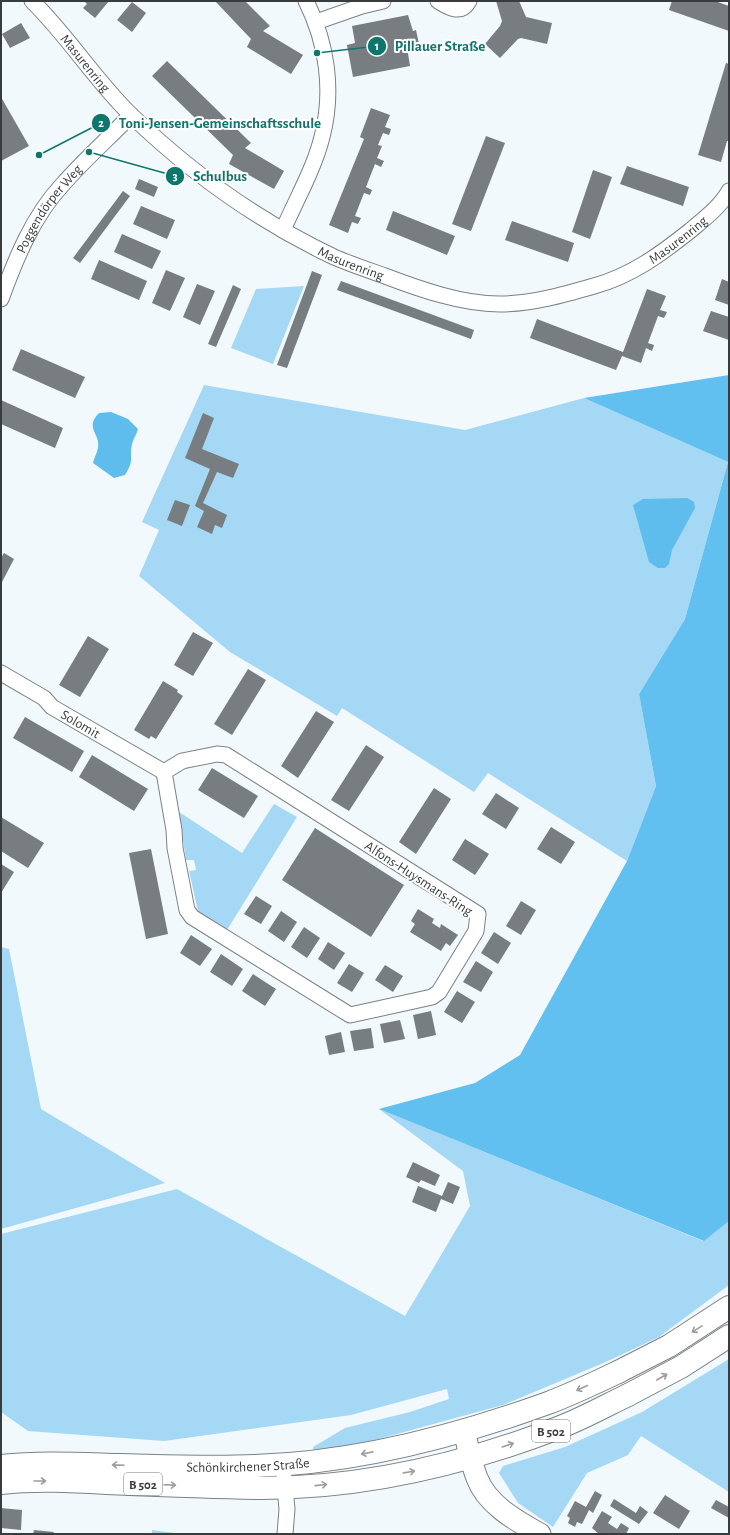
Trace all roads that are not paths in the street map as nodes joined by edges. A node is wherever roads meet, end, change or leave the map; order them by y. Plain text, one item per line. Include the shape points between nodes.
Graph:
1 (32, 1) edge
2 (306, 1) edge
3 (383, 1) edge
4 (438, 1) edge
5 (469, 1) edge
6 (316, 22) junction
7 (131, 115) junction
8 (729, 191) edge
9 (283, 230) junction
10 (1, 299) edge
11 (1, 673) edge
12 (164, 772) junction
13 (729, 1307) edge
14 (729, 1336) edge
15 (464, 1431) junction
16 (471, 1458) junction
17 (283, 1465) junction
18 (1, 1466) edge
19 (1, 1484) edge
20 (285, 1487) junction
21 (285, 1534) edge
22 (540, 1534) edge

1 - 7 street, Masurenring
2 - 6 street
3 - 6 street
4 - 5 street via 459,10
6 - 9 street via 324,49 328,83 327,111 322,138
7 - 9 street, Masurenring via 223,193
7 - 10 street, Poggendörper Weg via 62,184 44,209 18,256
8 - 9 street, Masurenring via 704,219 660,255 633,271 605,283 548,298 498,304 454,298 415,288 336,258
11 - 12 street, Solomit via 44,698 52,708
12 - 12 street, Alfons-Huysmans-Ring via 182,761 217,754 226,755 478,914 476,931 439,992 432,997 350,1015 192,917 187,910 176,856
13 -> 15 main road, B 502 via 669,1346 618,1372 549,1402
16 -> 14 main road, B 502 via 559,1428 628,1396
15 - 16 main road
15 -> 17 main road, Schönkirchener Straße / B 502 via 356,1456
20 -> 16 main road, Schönkirchener Straße / B 502 via 357,1481
16 - 22 main road via 481,1486 502,1511
17 -> 18 main road, Schönkirchener Straße / B 502 via 199,1468 63,1463
17 - 20 street
19 -> 20 main road, Schönkirchener Straße / B 502 via 17,1481 67,1481 206,1487
20 - 21 street

